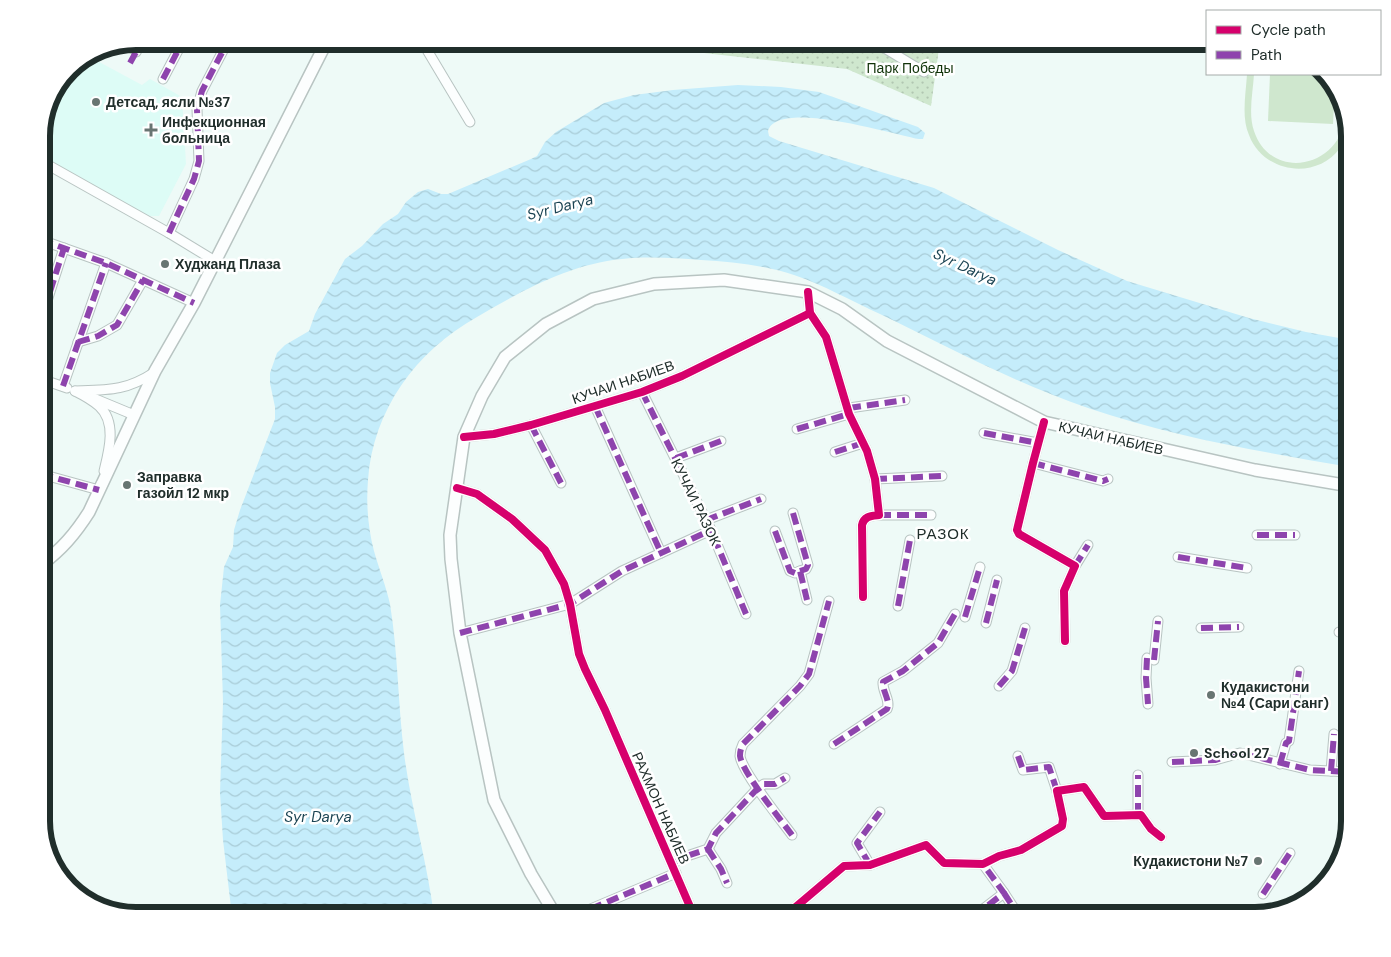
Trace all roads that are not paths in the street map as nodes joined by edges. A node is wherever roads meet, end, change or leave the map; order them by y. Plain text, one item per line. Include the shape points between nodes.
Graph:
1 (178, 50) edge
2 (223, 50) edge
3 (320, 50) edge
4 (427, 50) edge
5 (888, 50) edge
6 (924, 72) dead end
7 (163, 80) dead end
8 (470, 122) dead end
9 (50, 166) edge
10 (169, 233) junction
11 (50, 243) edge
12 (64, 248) junction
13 (215, 261) junction
14 (106, 263) junction
15 (143, 280) junction
16 (50, 291) edge
17 (808, 292) junction
18 (194, 303) junction
19 (810, 313) junction
20 (78, 342) junction
21 (155, 371) junction
22 (50, 382) edge
23 (63, 386) junction
24 (75, 391) junction
25 (642, 392) junction
26 (904, 400) dead end
27 (595, 406) junction
28 (849, 411) junction
29 (134, 415) junction
30 (1044, 422) junction
31 (531, 425) junction
32 (798, 429) dead end
33 (984, 433) dead end
34 (464, 438) junction
35 (721, 441) dead end
36 (863, 443) junction
37 (1038, 443) junction
38 (835, 452) dead end
39 (676, 458) junction
40 (1033, 463) junction
41 (50, 476) edge
42 (942, 476) dead end
43 (876, 479) junction
44 (1108, 479) dead end
45 (561, 483) dead end
46 (1341, 484) edge
47 (457, 488) junction
48 (99, 490) junction
49 (761, 499) dead end
50 (793, 513) dead end
51 (879, 515) junction
52 (931, 515) dead end
53 (706, 520) junction
54 (711, 530) junction
55 (775, 531) dead end
56 (1257, 535) dead end
57 (1295, 535) dead end
58 (910, 540) dead end
59 (1088, 545) dead end
60 (661, 553) junction
61 (1178, 557) dead end
62 (50, 559) edge
63 (1075, 566) junction
64 (980, 568) dead end
65 (1247, 568) dead end
66 (800, 571) junction
67 (997, 580) dead end
68 (863, 597) dead end
69 (807, 600) dead end
70 (828, 601) dead end
71 (570, 604) junction
72 (898, 606) dead end
73 (746, 614) dead end
74 (955, 614) dead end
75 (965, 616) dead end
76 (1158, 621) dead end
77 (986, 623) dead end
78 (1239, 627) dead end
79 (1025, 628) dead end
80 (1200, 628) dead end
81 (460, 633) junction
82 (1065, 641) dead end
83 (1299, 671) dead end
84 (999, 686) dead end
85 (1148, 704) dead end
86 (1334, 734) dead end
87 (834, 744) dead end
88 (1018, 756) dead end
89 (1172, 762) dead end
90 (1280, 764) junction
91 (1331, 771) junction
92 (1341, 772) edge
93 (1138, 774) dead end
94 (786, 778) dead end
95 (758, 788) junction
96 (1057, 791) junction
97 (880, 812) dead end
98 (1138, 815) junction
99 (792, 835) dead end
100 (1161, 836) dead end
101 (708, 849) junction
102 (1290, 853) dead end
103 (870, 864) junction
104 (983, 864) junction
105 (674, 868) junction
106 (727, 882) dead end
107 (1004, 893) junction
108 (1264, 894) dead end
109 (551, 907) edge
110 (593, 907) edge
111 (690, 907) edge
112 (796, 907) edge
113 (986, 907) edge
114 (1013, 907) edge

1 - 7 street
2 - 10 street via 202,91 197,109 199,161
3 - 13 main road
4 - 8 street
5 - 6 street
9 - 10 street
10 - 13 street
11 - 12 street
12 - 14 street
12 - 16 street
13 - 18 main road
14 - 15 street
14 - 20 street
15 - 18 street
15 - 20 street via 117,325 103,334
17 - 19 street
17 - 30 main road, КУЧАИ НАБИЕВ via 842,309 887,341
17 - 34 main road, КУЧАИ НАБИЕВ via 724,280 654,284 593,299 546,324 505,357 482,396
18 - 21 main road
19 - 25 street, КУЧАИ НАБИЕВ via 682,376
19 - 28 street via 826,337
20 - 23 street
21 - 24 street via 125,388
21 - 29 main road
22 - 23 street
23 - 24 street
24 - 29 street
24 - 48 street via 99,406 108,423 110,449
25 - 27 street, КУЧАИ НАБИЕВ
25 - 39 street, КУЧАИ РАЗОК
26 - 28 street
27 - 31 street, КУЧАИ НАБИЕВ
27 - 60 street
28 - 32 street
28 - 36 street
29 - 48 main road
30 - 37 street
30 - 46 main road, КУЧАИ НАБИЕВ via 1255,470
31 - 34 street, КУЧАИ НАБИЕВ
31 - 45 street
33 - 37 street
34 - 47 main road, КУЧАИ НАБИЕВ
35 - 39 street
36 - 38 street
36 - 43 street
37 - 40 street
39 - 53 street, КУЧАИ РАЗОК
40 - 44 street via 1103,481
40 - 63 street via 1017,530
41 - 48 street
42 - 43 street
43 - 51 street
47 - 71 street via 478,494 512,519 545,550 564,584
47 - 81 main road, КУЧАИ НАБИЕВ via 450,535
48 - 62 main road via 77,531
49 - 53 street
50 - 66 street via 808,566
51 - 52 street
51 - 68 street via 867,517 862,525
53 - 54 street, КУЧАИ РАЗОК
54 - 60 street
54 - 73 street, КУЧАИ РАЗОК
55 - 66 street via 790,571
56 - 57 street
58 - 72 street
59 - 63 street
60 - 71 street via 622,571
61 - 65 street
63 - 82 street via 1064,590
64 - 75 street
66 - 69 street
67 - 77 street
70 - 95 street via 809,674 743,744 742,762
71 - 81 street
71 - 105 street, РАХМОН НАБИЕВ via 579,654
74 - 87 street via 938,644 883,682 888,704 886,709
76 - 85 street via 1146,678
78 - 80 street
79 - 84 street via 1012,671
81 - 109 main road, КУЧАИ НАБИЕВ via 494,800
83 - 90 street via 1289,740
86 - 91 street
88 - 96 street via 1023,770 1049,766
89 - 90 street via 1215,760 1240,753
90 - 91 street
91 - 92 street
93 - 98 street
94 - 95 street
95 - 99 street
95 - 101 street via 716,833
96 - 98 street via 1084,787 1104,816
96 - 104 street via 1062,826 1021,850
97 - 103 street via 857,843
98 - 100 street via 1142,815 1151,829
101 - 105 street via 684,857
101 - 106 street
102 - 108 street
103 - 104 street via 926,845 944,863
103 - 112 street via 844,866
104 - 107 street
105 - 110 street
105 - 111 street, РАХМОН НАБИЕВ
107 - 113 street
107 - 114 street

